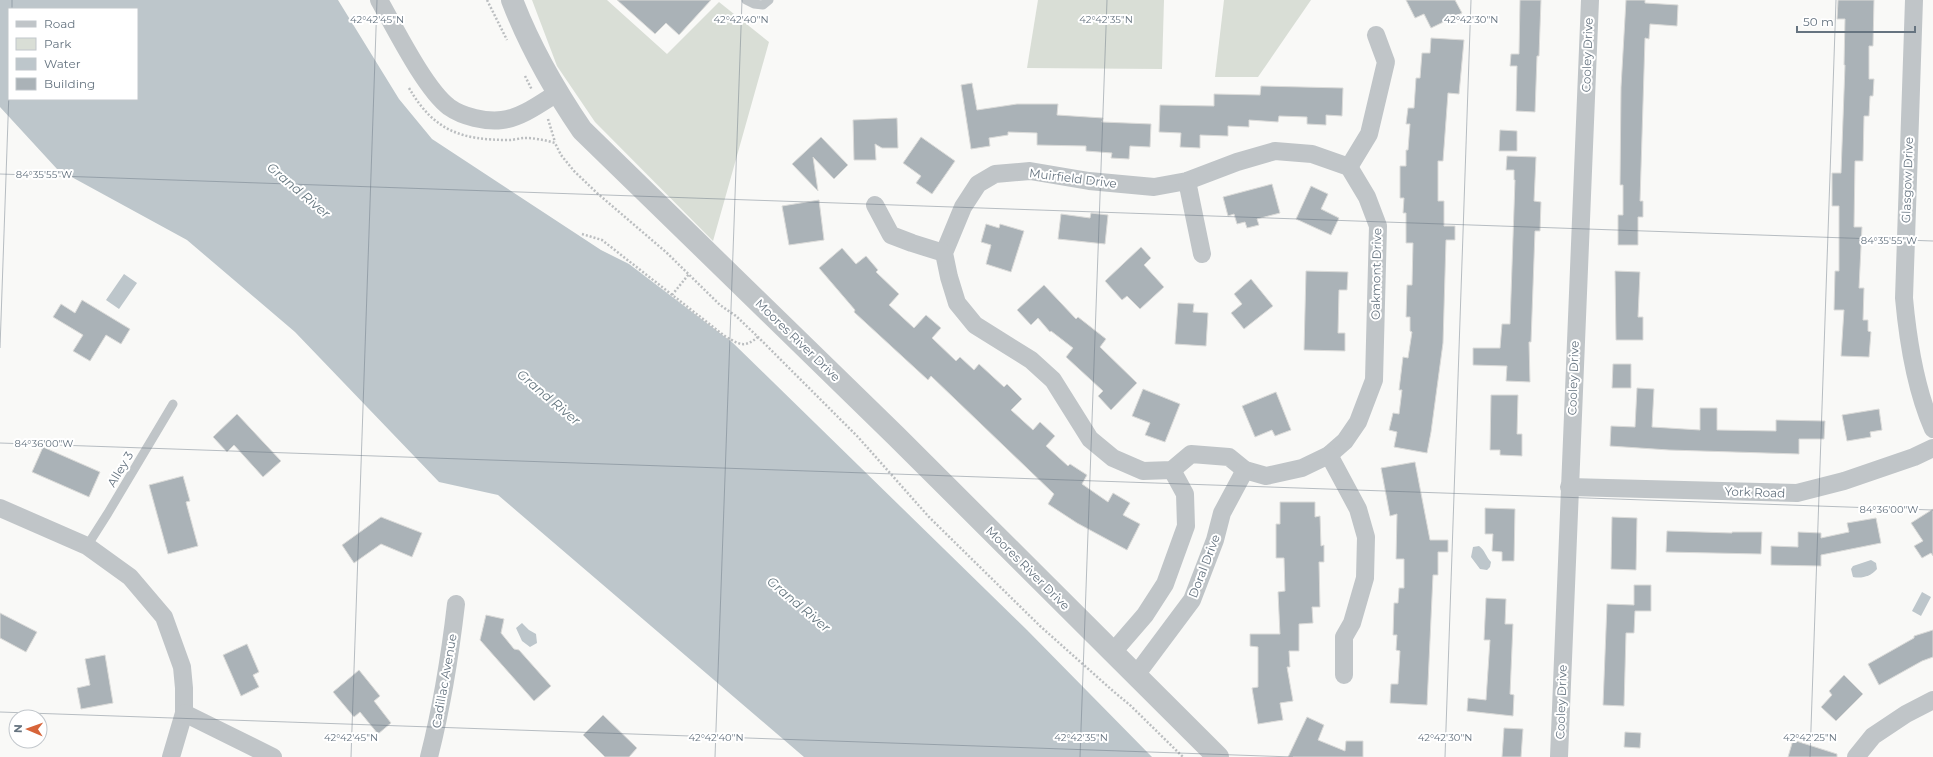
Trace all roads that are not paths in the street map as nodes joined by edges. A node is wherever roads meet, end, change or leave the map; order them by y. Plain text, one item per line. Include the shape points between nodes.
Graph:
1 (379, 0) edge
2 (512, 0) edge
3 (746, 0) edge
4 (770, 0) edge
5 (1590, 0) edge
6 (1914, 0) edge
7 (1376, 35) dead end
8 (557, 93) junction
9 (1349, 167) junction
10 (1187, 180) junction
11 (875, 206) dead end
12 (944, 253) junction
13 (1202, 254) dead end
14 (173, 404) dead end
15 (1933, 428) edge
16 (1933, 448) edge
17 (1329, 455) junction
18 (1172, 470) junction
19 (1245, 470) junction
20 (1569, 487) junction
21 (0, 508) edge
22 (87, 546) junction
23 (456, 604) dead end
24 (1113, 652) junction
25 (1136, 675) junction
26 (1344, 675) dead end
27 (1933, 700) edge
28 (184, 714) junction
29 (171, 757) edge
30 (271, 757) edge
31 (429, 757) edge
32 (1218, 757) edge
33 (1559, 757) edge
34 (1856, 757) edge

1 - 8 street via 423,76 438,97 460,114 485,120 503,120 524,112
2 - 8 street, Moores River Drive via 521,24
3 - 4 lane via 763,5
5 - 20 street, Cooley Drive
6 - 15 street, Glasgow Drive via 1904,298 1907,336 1921,396
7 - 9 street via 1386,62 1369,134
8 - 24 street, Moores River Drive via 582,130
9 - 10 street via 1312,154 1275,151
9 - 17 street, Oakmont Drive via 1367,197 1378,226 1374,380 1358,422 1345,441
10 - 12 street, Muirfield Drive via 1154,187 1089,181 1030,171 994,174 978,184 963,207
10 - 13 street
11 - 12 street via 891,234
12 - 18 street via 957,303 975,325 1031,360 1053,380 1090,439 1112,458 1143,471
14 - 22 lane, Alley 3
16 - 20 street, York Road via 1844,481 1797,493
17 - 19 street, Oakmont Drive via 1302,468 1266,476
17 - 26 street via 1358,509 1366,537 1365,578 1352,622 1344,637
18 - 19 street via 1191,454 1229,457
18 - 24 street via 1185,494 1186,526 1165,584 1145,614
19 - 25 street, Doral Drive via 1222,513 1215,540 1192,600
20 - 33 street, Cooley Drive
21 - 22 street
22 - 28 street via 130,577 164,617 182,667
23 - 31 street, Cadillac Avenue via 449,666
24 - 25 street, Moores River Drive
25 - 32 street, Moores River Drive
27 - 34 street via 1873,736
28 - 29 street
28 - 30 street

